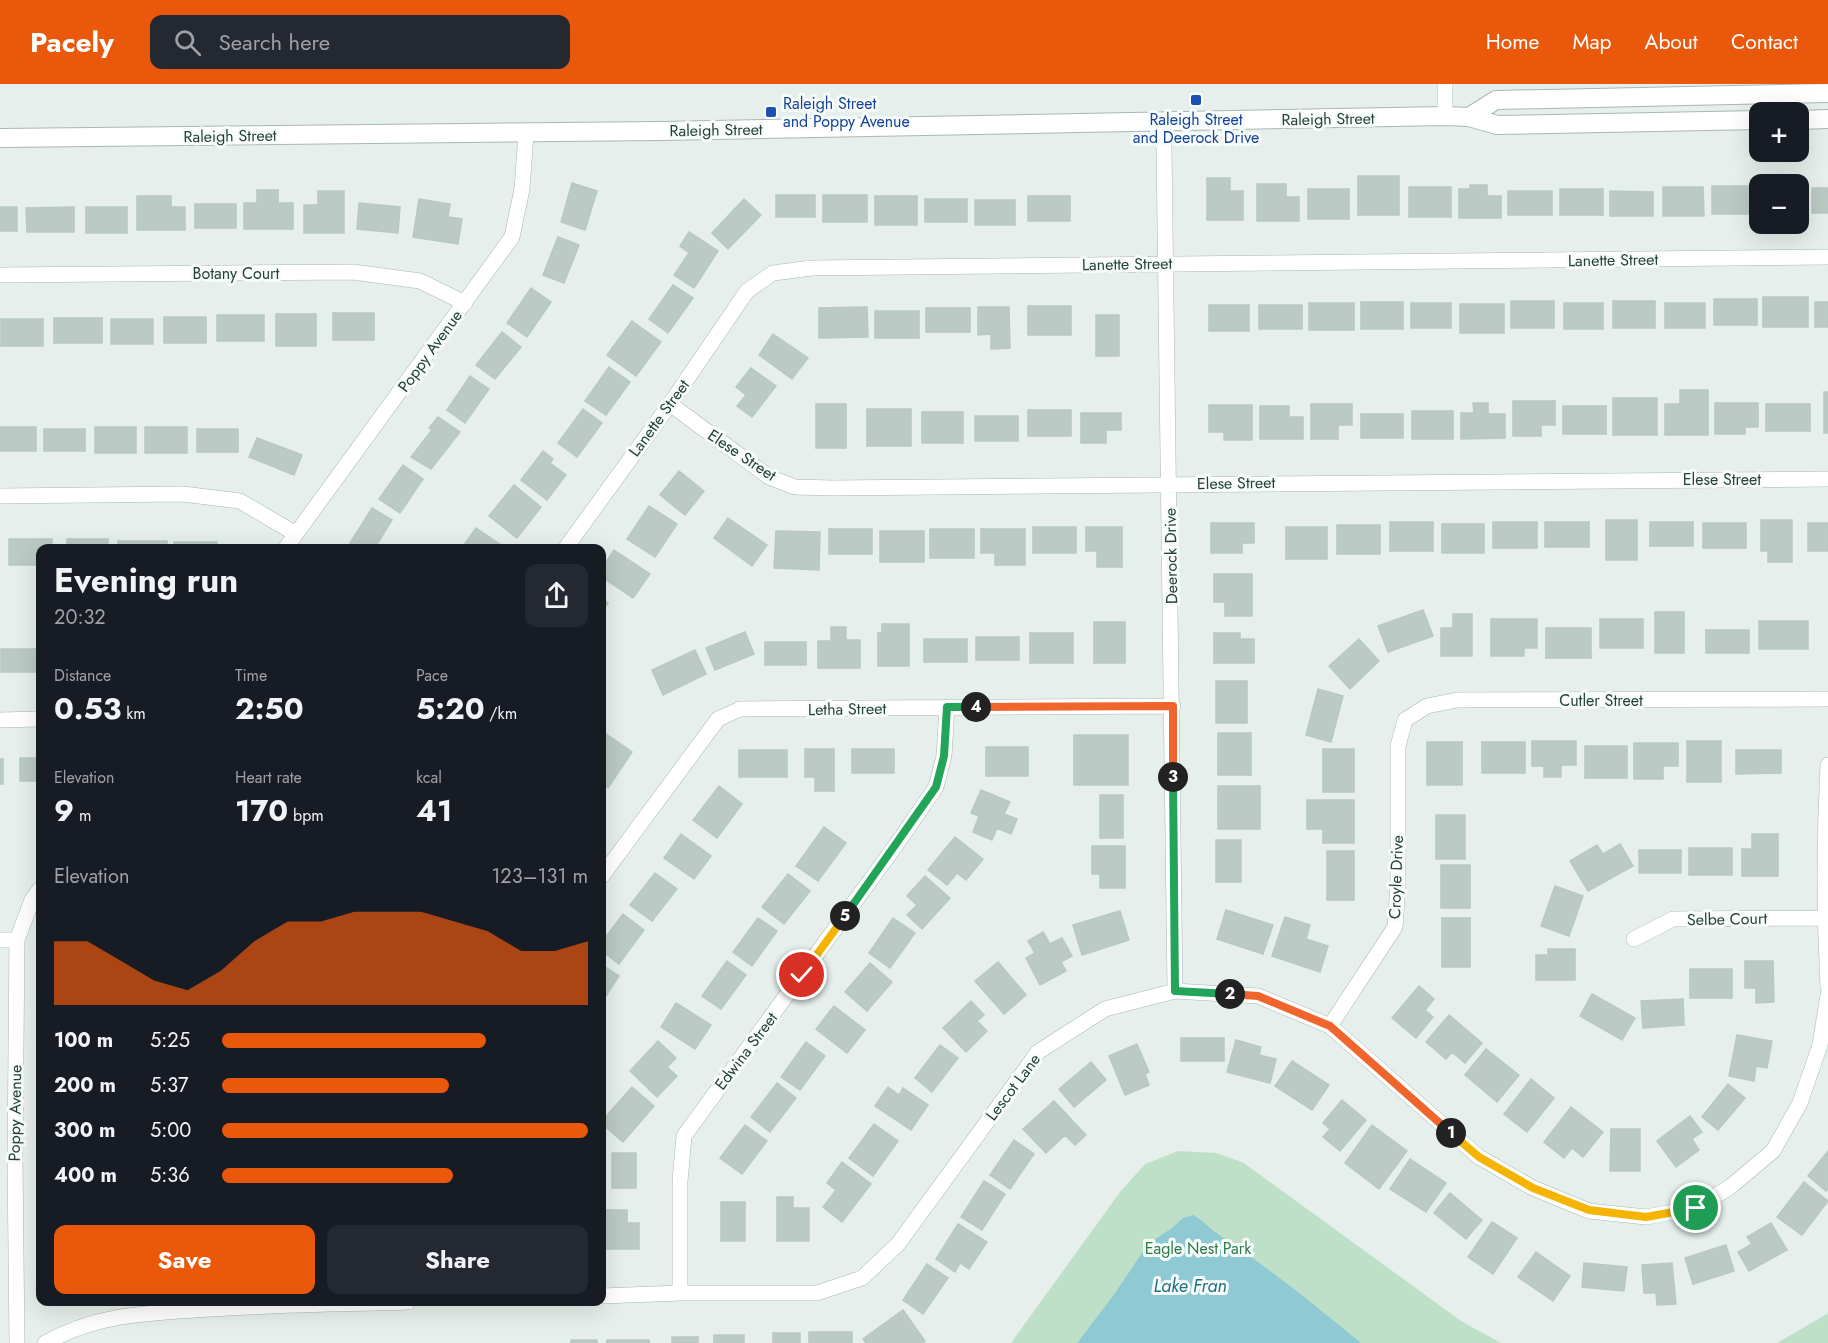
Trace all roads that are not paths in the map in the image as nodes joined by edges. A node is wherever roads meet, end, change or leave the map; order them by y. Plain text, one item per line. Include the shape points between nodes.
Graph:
1 (1445, 84) edge
2 (1828, 93) edge
3 (1445, 116) junction
4 (1469, 117) junction
5 (1828, 119) edge
6 (1749, 120) edge
7 (1809, 120) edge
8 (1155, 123) junction
9 (526, 134) junction
10 (0, 138) edge
11 (1828, 257) edge
12 (1166, 264) junction
13 (0, 275) edge
14 (465, 303) junction
15 (670, 404) junction
16 (1828, 479) edge
17 (1170, 484) junction
18 (0, 496) edge
19 (296, 534) junction
20 (289, 544) edge
21 (569, 544) edge
22 (1828, 699) edge
23 (1173, 706) junction
24 (947, 707) junction
25 (36, 719) edge
26 (0, 720) edge
27 (1398, 746) joint
28 (1828, 765) edge
29 (606, 871) edge
30 (36, 894) edge
31 (1824, 918) junction
32 (1634, 939) dead end
33 (0, 940) edge
34 (17, 940) junction
35 (1828, 987) edge
36 (1175, 991) junction
37 (1828, 995) edge
38 (1330, 1026) junction
39 (7, 1159) edge
40 (680, 1293) junction
41 (606, 1296) edge
42 (231, 1306) edge
43 (17, 1343) edge
44 (45, 1343) edge

1 - 3 street
2 - 4 street via 1496,100
3 - 4 street, Raleigh Street
3 - 8 street, Raleigh Street
4 - 6 street, Raleigh Street via 1497,125
5 - 7 street
8 - 9 street, Raleigh Street
8 - 12 street, Deerock Drive via 1164,147
9 - 10 street, Raleigh Street
9 - 14 street, Poppy Avenue via 522,189 512,237
11 - 12 street, Lanette Street
12 - 15 street, Lanette Street via 812,268 773,273 747,291
12 - 17 street, Deerock Drive
13 - 14 street, Botany Court via 353,272 420,280
14 - 19 street, Poppy Avenue
15 - 17 street, Elese Street via 769,477 795,487
15 - 21 street, Lanette Street
16 - 17 street, Elese Street
17 - 23 street, Deerock Drive
18 - 19 street via 183,494 240,501
19 - 20 street, Poppy Avenue
22 - 27 street, Cutler Street via 1456,700 1427,706 1405,720
23 - 24 street, Letha Street
23 - 36 street, Deerock Drive
24 - 29 street, Letha Street via 740,710 718,719
24 - 40 street, Edwina Street via 944,756 936,787 684,1136
25 - 26 street
27 - 38 street, Croyle Drive via 1395,927
28 - 31 street
30 - 34 street, Poppy Avenue
31 - 32 street, Selbe Court via 1673,919
31 - 35 street
33 - 34 street
34 - 39 street, Poppy Avenue
36 - 38 street, Lescot Lane via 1258,996
36 - 40 street, Lescot Lane via 1105,1009 1038,1052 898,1244 862,1278 817,1293
37 - 38 street, Lescot Lane via 1820,1045 1800,1103 1773,1150 1696,1208 1646,1217 1589,1210 1533,1188 1479,1157
39 - 43 street, Poppy Avenue
40 - 41 street, Lescot Lane
42 - 44 street via 124,1315

